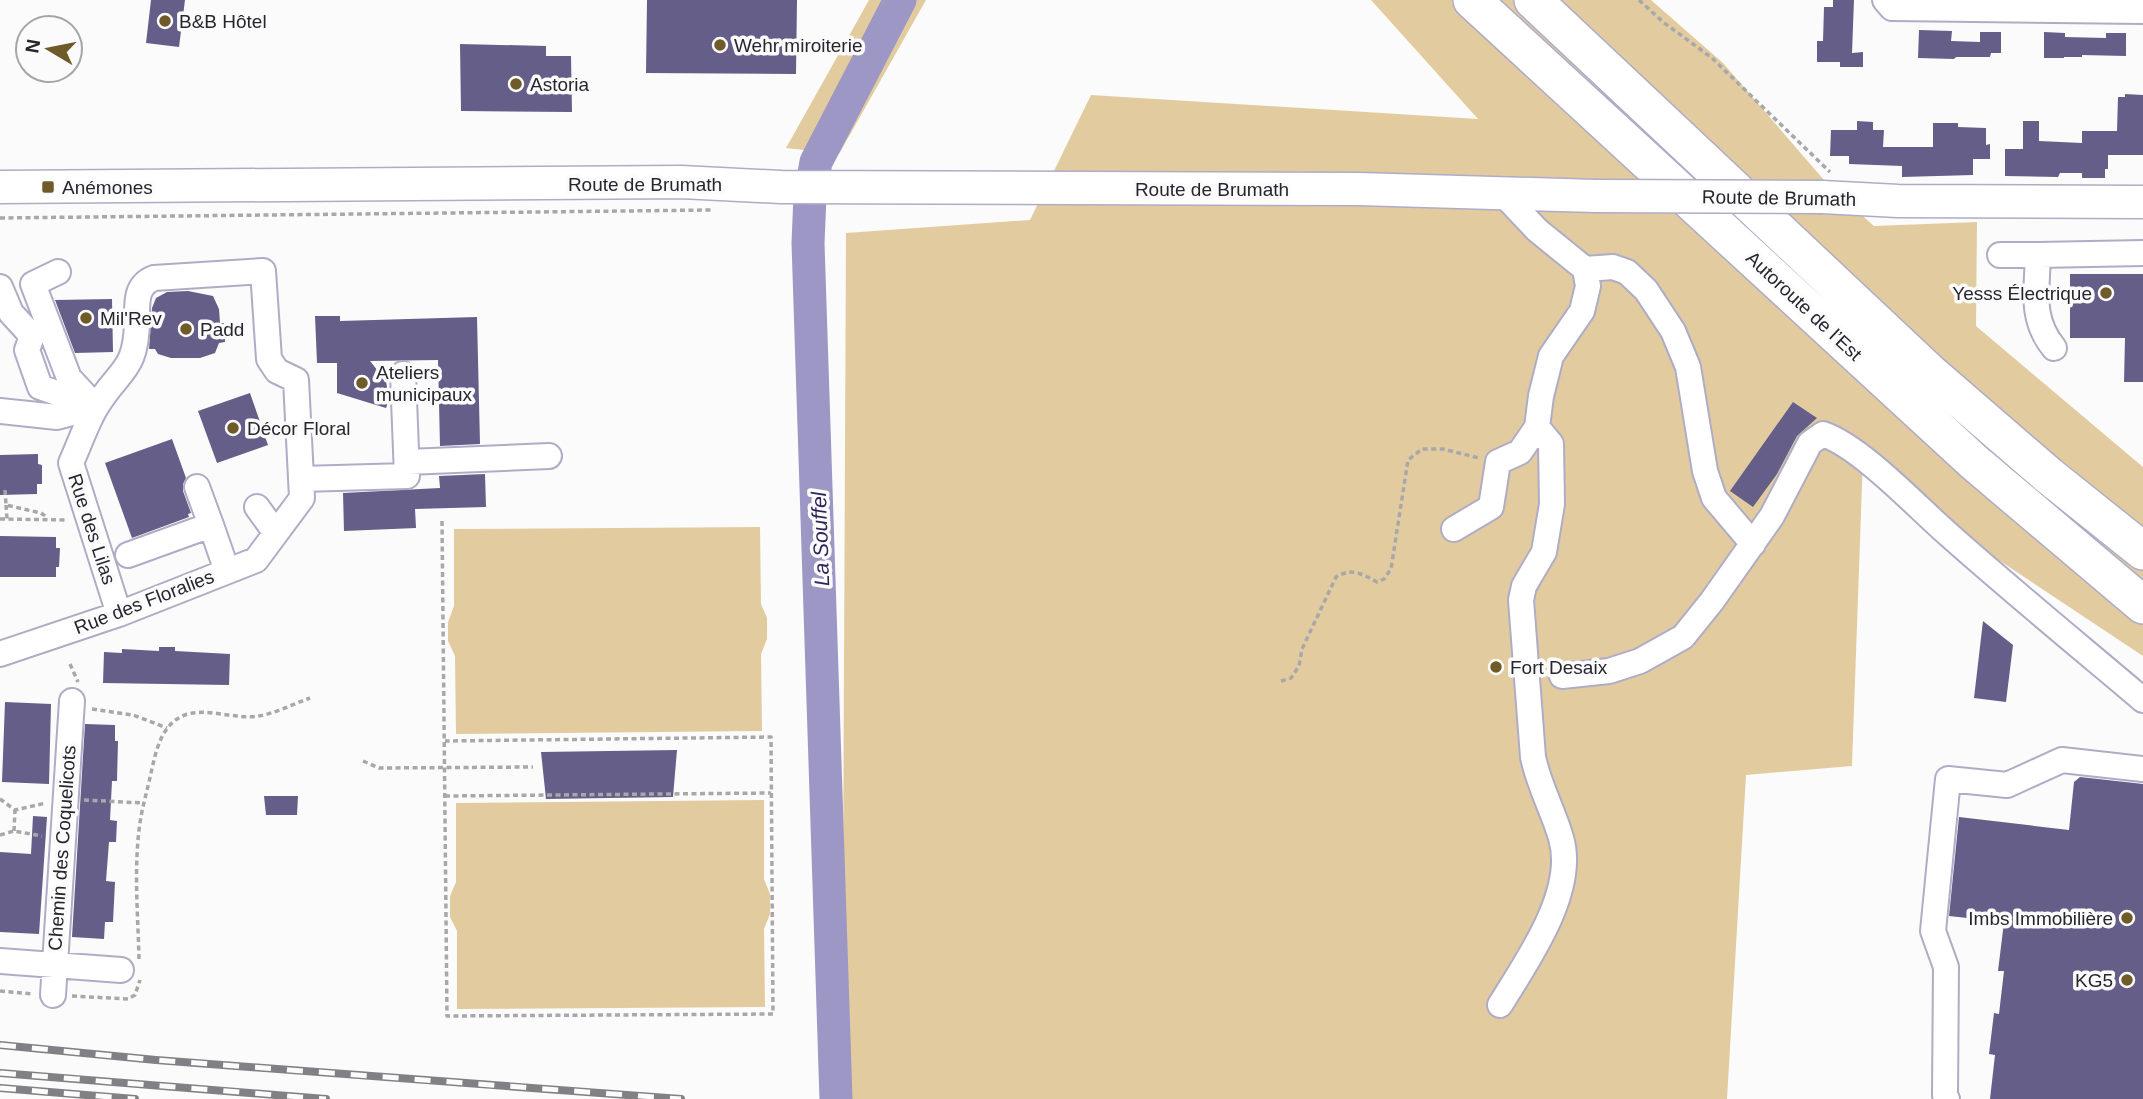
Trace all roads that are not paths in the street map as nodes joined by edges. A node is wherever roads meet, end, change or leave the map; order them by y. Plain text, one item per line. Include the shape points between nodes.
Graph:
1 (1472, 0) edge
2 (1533, 0) edge
3 (1888, 4) edge
4 (2143, 11) edge
5 (0, 168) edge
6 (280, 186) junction
7 (0, 187) edge
8 (1503, 194) junction
9 (2143, 202) edge
10 (2143, 253) edge
11 (2038, 255) junction
12 (2000, 256) dead end
13 (1586, 269) junction
14 (58, 272) dead end
15 (0, 287) edge
16 (2054, 348) dead end
17 (403, 374) dead end
18 (96, 408) junction
19 (0, 411) edge
20 (1537, 427) junction
21 (549, 456) dead end
22 (407, 462) junction
23 (301, 479) junction
24 (197, 487) dead end
25 (257, 507) dead end
26 (211, 525) junction
27 (1454, 529) dead end
28 (275, 532) junction
29 (1753, 544) junction
30 (2143, 551) edge
31 (128, 555) dead end
32 (228, 571) junction
33 (2143, 605) edge
34 (119, 614) junction
35 (0, 654) edge
36 (1562, 676) dead end
37 (79, 697) road end
38 (2143, 700) edge
39 (2143, 769) edge
40 (0, 961) edge
41 (54, 965) junction
42 (134, 972) road end
43 (53, 995) road end
44 (1500, 1005) dead end
45 (1947, 1099) edge

1 - 33 highway, Autoroute de l’Est via 1973,462
2 - 30 highway, Autoroute de l’Est via 1930,373
3 - 4 street
5 - 6 main road, Route de Brumath
6 - 7 main road, Route de Brumath
6 - 8 main road, Route de Brumath via 681,182 716,197 781,187 1359,189
8 - 9 main road, Route de Brumath, bridge
8 - 13 street via 1537,230
10 - 11 street
11 - 12 street
11 - 16 street via 2039,323
13 - 20 street via 1588,286 1582,311 1551,356
13 - 29 street via 1613,267 1627,272 1646,290 1674,331 1688,367 1705,471 1714,498
14 - 18 street via 33,284 69,378
15 - 18 street via 11,313 32,335 27,350 40,387
17 - 22 street
18 - 19 street via 57,417
18 - 23 street, Rue des Lilas via 132,359 138,291 145,281 263,271 271,365 296,380
18 - 34 street, Rue des Lilas via 71,463
20 - 27 street via 1520,452 1498,462 1491,507
20 - 44 street via 1551,444 1552,503 1544,552 1521,600 1533,757 1562,839 1564,858 1559,892 1544,933
21 - 22 street
22 - 23 street via 407,477
23 - 28 street, Rue des Floralies via 302,498
24 - 26 street
25 - 28 street
26 - 31 street
26 - 32 street
28 - 32 street, Rue des Floralies via 256,560
29 - 36 street via 1683,637 1640,661 1609,671
29 - 38 street via 1810,443 1823,435 1833,438
32 - 34 street, Rue des Floralies
34 - 35 street, Rue des Floralies
37 - 41 street, Chemin des Coquelicots via 65,798
39 - 45 street via 2062,760 2007,785 1948,779 1933,931 1946,967
40 - 41 street
41 - 42 street
41 - 43 street, Chemin des Coquelicots

